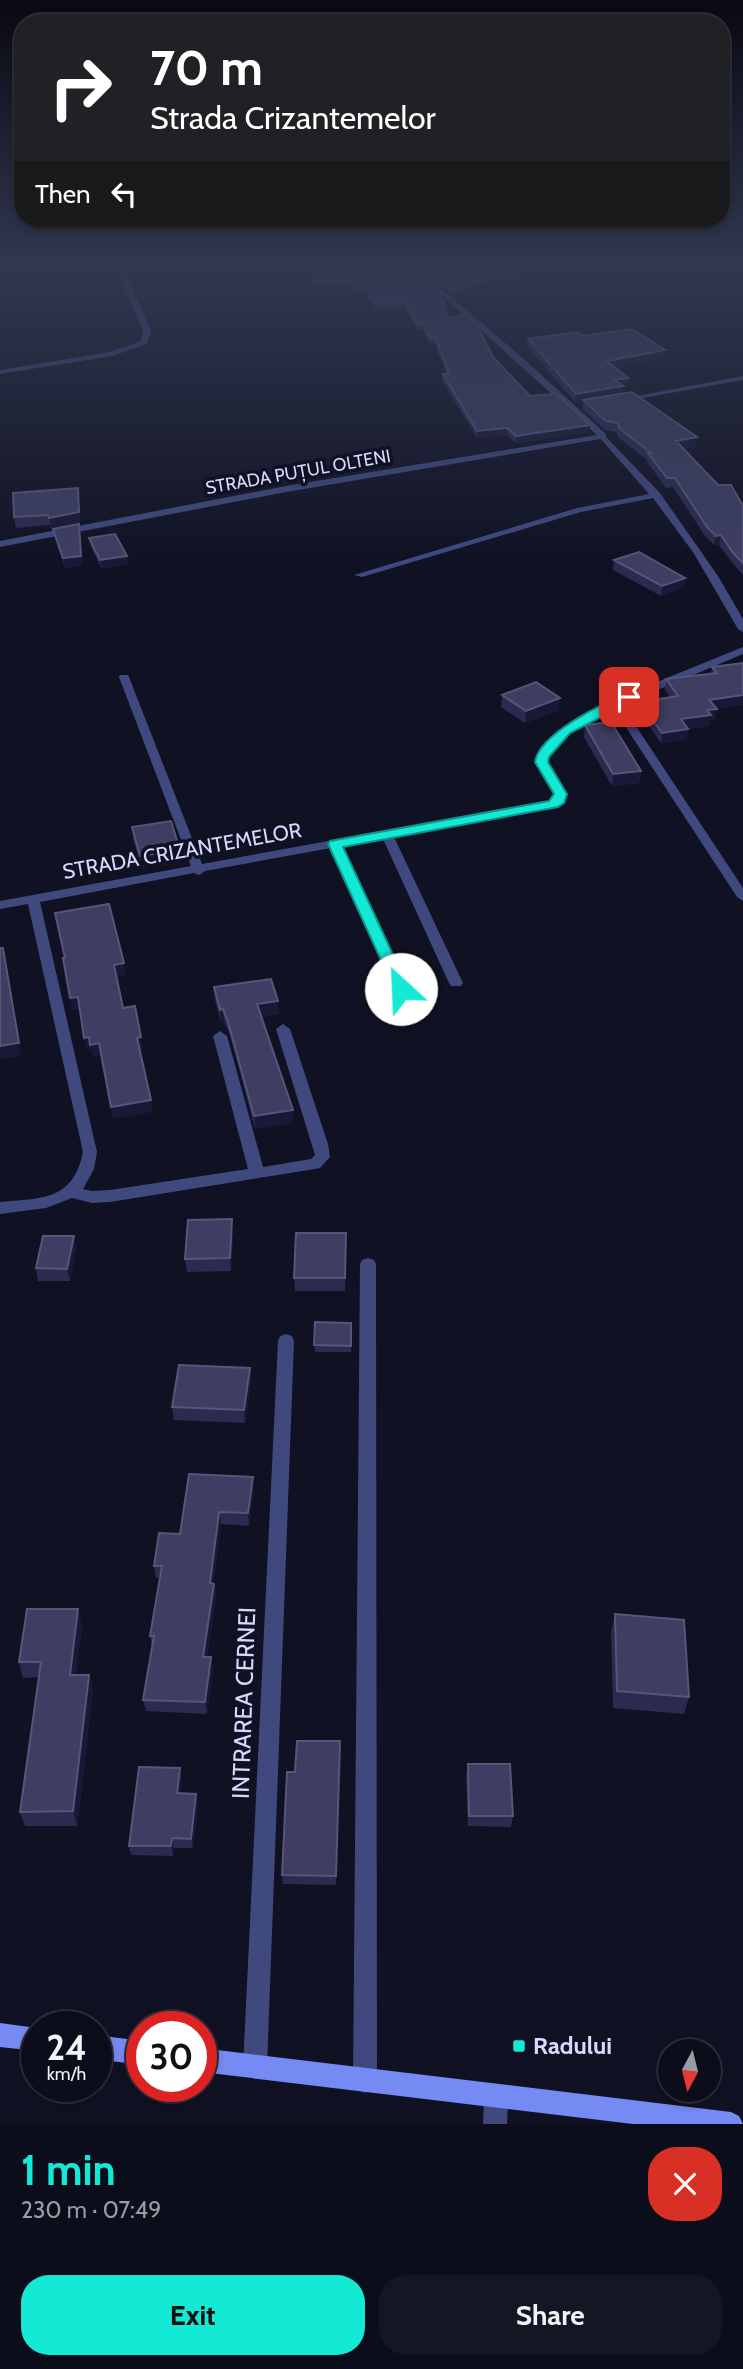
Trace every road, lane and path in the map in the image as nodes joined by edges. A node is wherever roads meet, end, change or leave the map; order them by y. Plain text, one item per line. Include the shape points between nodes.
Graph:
1 (29, 367) edge
2 (528, 367) edge
3 (0, 372) edge
4 (743, 378) edge
5 (613, 401) edge
6 (582, 405) edge
7 (572, 406) junction
8 (603, 436) junction
9 (657, 495) junction
10 (0, 544) edge
11 (359, 575) dead end
12 (743, 629) edge
13 (743, 650) edge
14 (124, 677) dead end
15 (615, 704) junction
16 (387, 835) junction
17 (335, 844) junction
18 (199, 871) junction
19 (743, 897) edge
20 (33, 900) junction
21 (0, 905) edge
22 (456, 983) dead end
23 (401, 989) dead end
24 (283, 1029) dead end
25 (220, 1036) dead end
26 (257, 1174) junction
27 (71, 1192) junction
28 (0, 1208) edge
29 (368, 1264) dead end
30 (286, 1341) dead end
31 (0, 2035) edge
32 (21, 2038) edge
33 (217, 2062) edge
34 (255, 2067) junction
35 (365, 2081) junction
36 (496, 2098) junction
37 (495, 2124) edge
38 (731, 2124) edge

1 - 3 street
2 - 7 street
4 - 5 street
6 - 7 street
7 - 8 street
8 - 9 street
8 - 10 street, STRADA PUȚUL OLTENI
9 - 11 street via 580,509
9 - 12 street via 692,542
13 - 15 street, STRADA CRIZANTEMELOR
14 - 18 street
15 - 16 street, STRADA CRIZANTEMELOR via 566,730 542,757 560,794 553,804
15 - 19 street
16 - 17 street, STRADA CRIZANTEMELOR
16 - 22 street
17 - 18 street, STRADA CRIZANTEMELOR
17 - 23 street
18 - 20 street, STRADA CRIZANTEMELOR
20 - 21 street, STRADA CRIZANTEMELOR
20 - 27 street via 90,1152 89,1168
24 - 26 street via 323,1157 301,1168
25 - 26 street
26 - 27 street via 110,1196
27 - 28 street via 59,1199
29 - 35 street
30 - 34 street, INTRAREA CERNEI
31 - 32 main road
33 - 34 main road
34 - 35 main road
35 - 36 main road
36 - 37 street
36 - 38 main road

